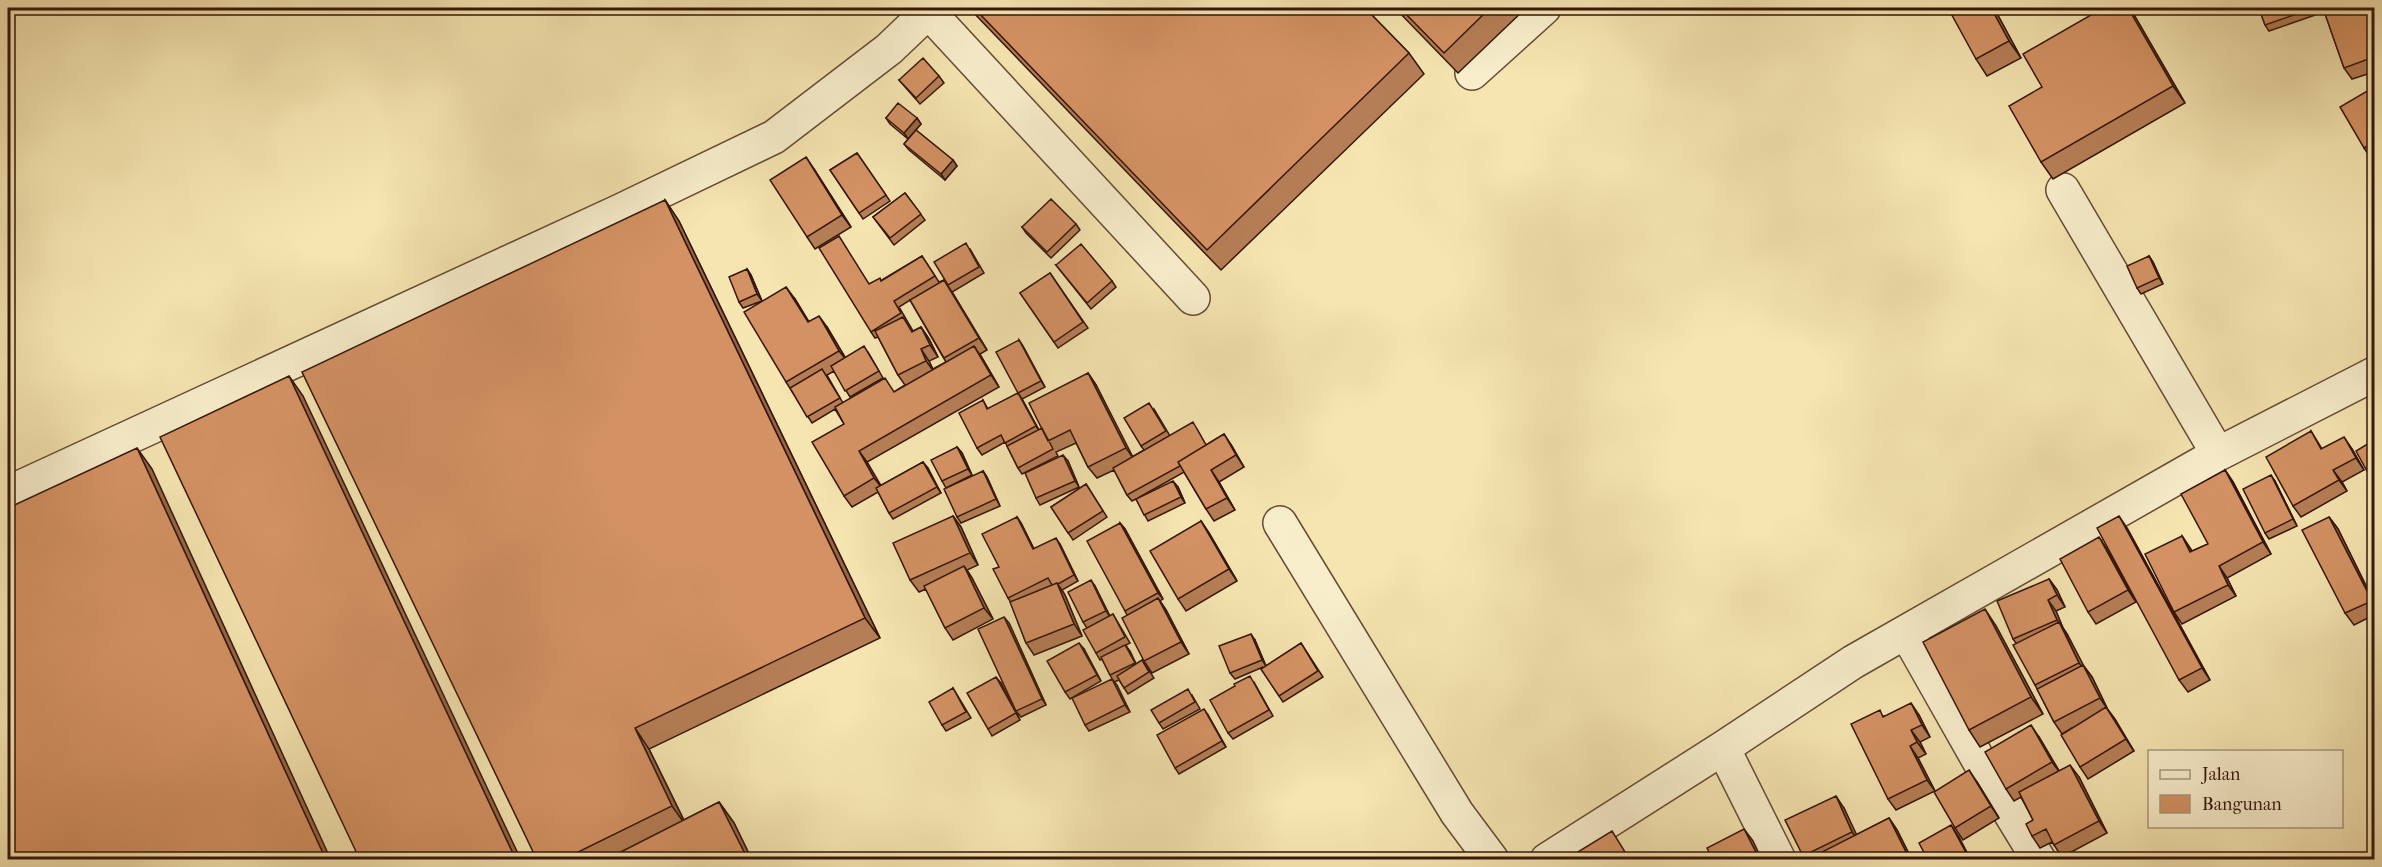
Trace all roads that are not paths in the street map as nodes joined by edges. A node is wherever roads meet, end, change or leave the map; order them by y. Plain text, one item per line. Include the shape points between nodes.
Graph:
1 (1544, 8) edge
2 (928, 9) edge
3 (1472, 73) dead end
4 (2064, 190) dead end
5 (1193, 298) dead end
6 (2374, 374) edge
7 (2218, 454) junction
8 (8, 493) edge
9 (1280, 523) dead end
10 (1906, 632) junction
11 (1723, 748) junction
12 (1492, 860) edge
13 (1547, 860) edge
14 (1779, 860) edge
15 (2039, 860) edge

1 - 3 street
2 - 5 street
2 - 8 street via 889,49 774,137
4 - 7 street
6 - 7 street
7 - 10 street
9 - 12 street via 1457,813
10 - 11 street via 1853,662
10 - 15 street
11 - 13 street
11 - 14 street

